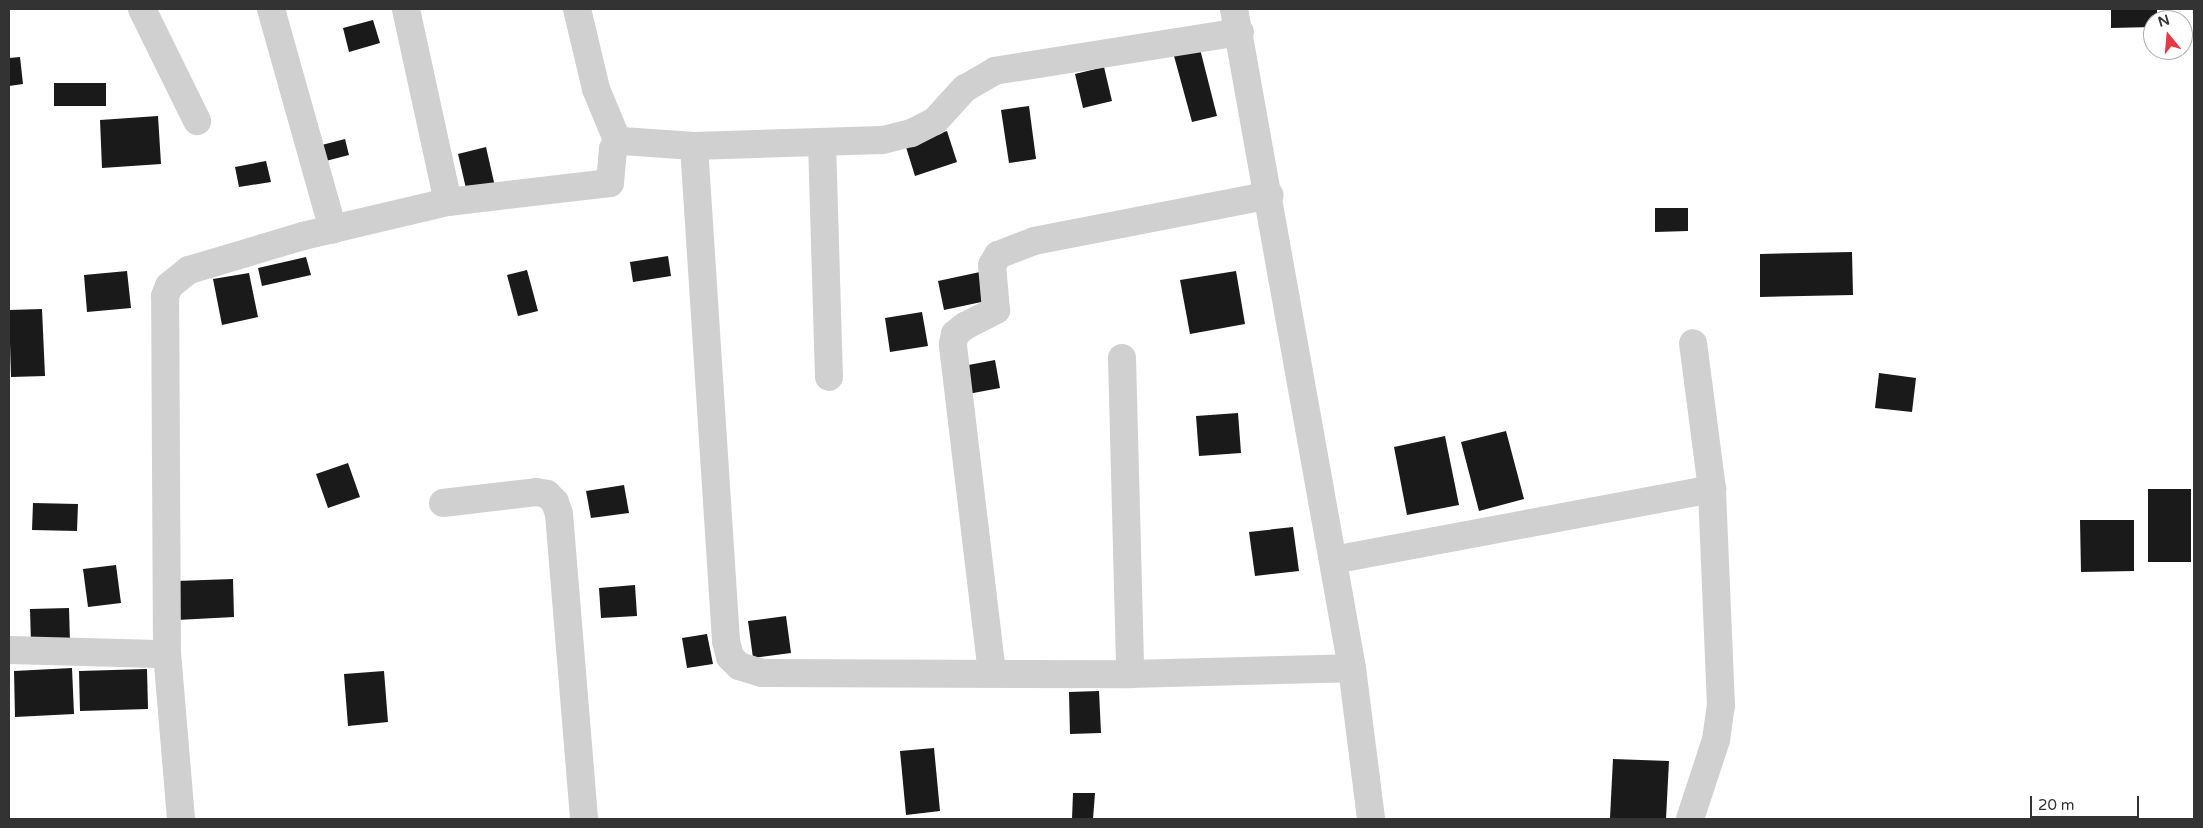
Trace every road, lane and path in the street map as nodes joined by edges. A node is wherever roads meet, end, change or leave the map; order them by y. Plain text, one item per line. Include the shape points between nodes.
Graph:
1 (142, 9) edge
2 (272, 9) edge
3 (406, 9) edge
4 (577, 9) edge
5 (1237, 20) edge
6 (197, 121) dead end
7 (618, 142) junction
8 (822, 142) junction
9 (694, 146) junction
10 (1270, 196) junction
11 (448, 202) junction
12 (333, 229) junction
13 (1693, 343) dead end
14 (1122, 358) dead end
15 (829, 378) dead end
16 (1712, 489) junction
17 (443, 503) dead end
18 (1333, 560) junction
19 (9, 650) edge
20 (167, 654) junction
21 (1352, 668) junction
22 (992, 673) junction
23 (1130, 674) junction
24 (181, 819) edge
25 (584, 819) edge
26 (1371, 819) edge
27 (1690, 819) edge

1 - 6 street
2 - 12 street
3 - 11 street
4 - 7 street via 596,89
5 - 8 street via 995,71 980,76 935,120 911,134 882,140
5 - 10 street
7 - 9 street
7 - 11 street via 610,183
8 - 9 street
8 - 15 street
9 - 22 street via 709,414 730,657 739,666 762,673
10 - 18 street
10 - 22 street via 1034,241 998,255 992,265 996,310 965,326 956,334 953,344
11 - 12 street via 440,207
12 - 20 street via 189,270 167,291
13 - 16 street
14 - 23 street
16 - 18 street
16 - 27 street via 1721,706 1716,740
17 - 25 street via 536,492 547,494 555,502 559,514
18 - 21 street
19 - 20 street
20 - 24 street
21 - 23 street
21 - 26 street
22 - 23 street

